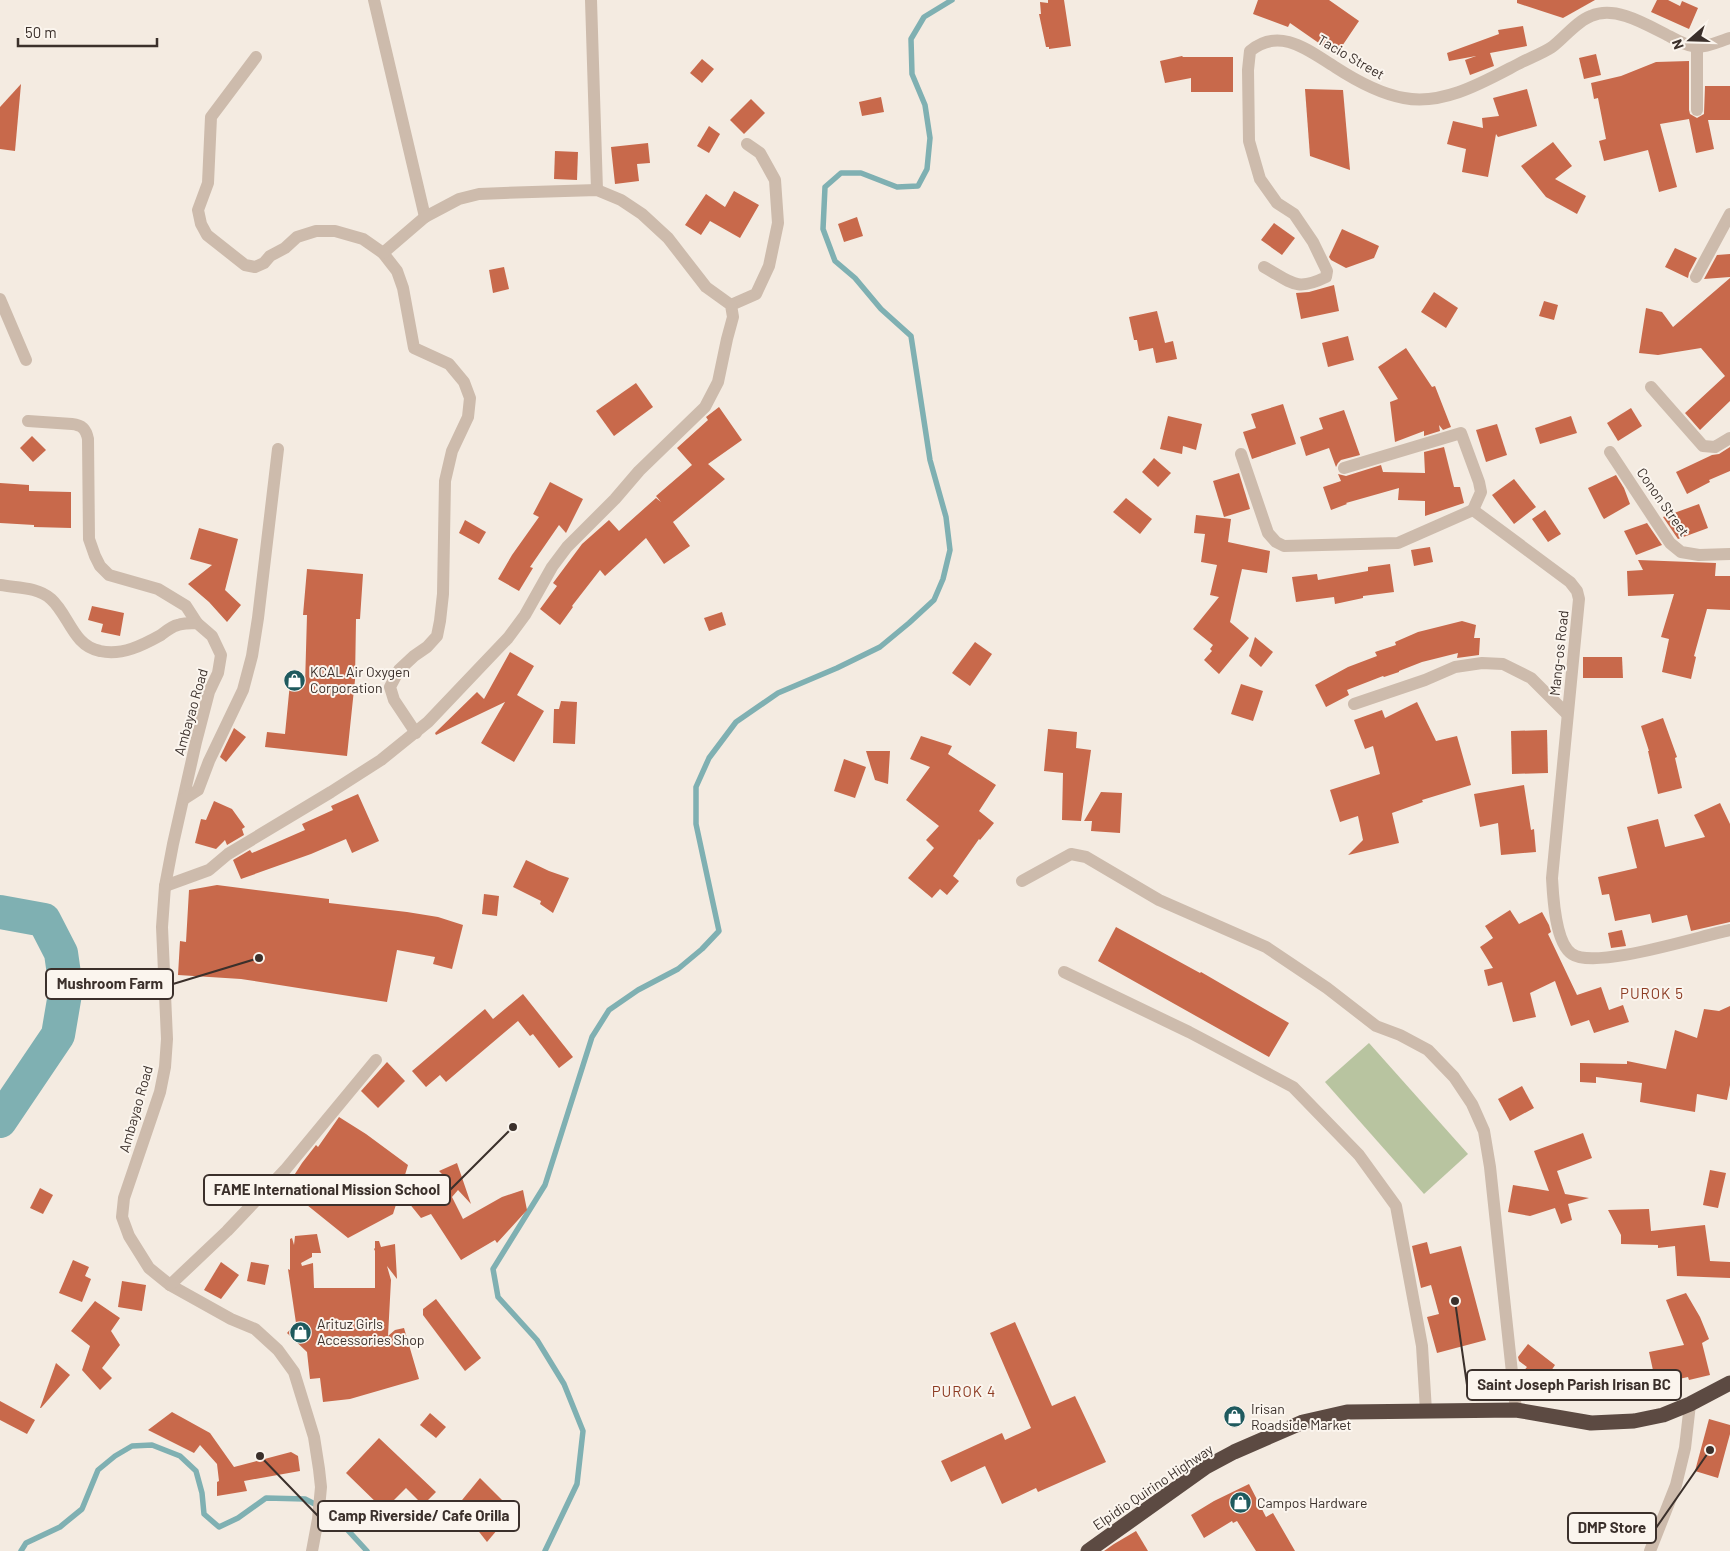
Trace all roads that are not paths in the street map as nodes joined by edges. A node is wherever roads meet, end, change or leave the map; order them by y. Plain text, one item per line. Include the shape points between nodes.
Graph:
1 (374, 0) edge
2 (591, 0) edge
3 (1730, 38) edge
4 (1697, 47) junction
5 (256, 57) dead end
6 (1697, 110) dead end
7 (747, 144) dead end
8 (597, 190) junction
9 (1730, 214) edge
10 (425, 217) junction
11 (383, 253) junction
12 (1264, 267) dead end
13 (1696, 277) dead end
14 (0, 298) edge
15 (731, 305) junction
16 (26, 360) dead end
17 (1650, 387) dead end
18 (28, 421) dead end
19 (1730, 438) edge
20 (278, 449) dead end
21 (1610, 452) dead end
22 (1241, 454) dead end
23 (1344, 468) dead end
24 (1472, 510) junction
25 (1730, 554) edge
26 (0, 586) edge
27 (197, 623) junction
28 (1354, 704) dead end
29 (1567, 714) junction
30 (416, 733) junction
31 (184, 799) junction
32 (1022, 880) dead end
33 (165, 886) junction
34 (1730, 930) edge
35 (1064, 972) dead end
36 (376, 1060) dead end
37 (170, 1285) junction
38 (1730, 1383) edge
39 (1690, 1404) junction
40 (1516, 1410) junction
41 (1426, 1411) junction
42 (312, 1551) edge
43 (1088, 1551) edge
44 (1650, 1551) edge

1 - 10 street
2 - 8 street
3 - 4 street
4 - 6 street
4 - 12 street, Tacio Street via 1606,12 1590,16 1551,47 1501,73 1447,96 1426,99 1404,98 1381,91 1335,68 1305,47 1285,41 1259,43 1250,51 1248,70 1249,141 1260,179 1277,203 1294,214 1327,271 1326,277 1298,286
5 - 11 street via 211,117 208,183 198,210 207,236 245,265 255,267 297,237 316,231 335,231 363,239
7 - 15 street via 760,153 775,180 778,223 769,266 756,294
8 - 10 street via 479,194 459,199
8 - 15 street via 642,214 668,238 706,287
9 - 13 street
10 - 11 street
11 - 30 street via 397,271 403,288 414,348 449,364 464,382 470,398 468,417 452,451 445,481 443,594 437,636 399,670 390,687 394,700
14 - 16 street
15 - 30 street via 733,317 718,382 705,407 567,547 508,638
17 - 19 street via 1703,446 1715,447
18 - 27 street, Ambayao Road via 83,427 88,439 89,539 100,566 109,575 158,589 186,606
20 - 31 street via 252,656 242,690 198,790
21 - 25 street, Conon Street via 1670,542 1682,552
22 - 24 street via 1268,533 1284,546 1398,543
23 - 24 street via 1461,433 1481,492
24 - 29 street, Mang-os Road via 1570,582 1577,591 1580,599
26 - 27 street via 37,591 50,598 77,637 100,652 130,650 178,625
27 - 31 street, Ambayao Road via 212,636 221,655 196,742
28 - 29 street via 1455,667 1482,663 1503,664 1531,678
29 - 34 street, Mang-os Road via 1552,878 1553,912 1567,949 1588,959 1626,955
30 - 33 street via 381,760 228,854 208,870
31 - 33 street, Ambayao Road
32 - 40 street via 1071,854 1086,857 1159,900 1266,947 1376,1026 1428,1050 1454,1077 1472,1104 1484,1131
33 - 37 street, Ambayao Road via 162,926 167,1039 165,1067 160,1092 124,1198 122,1217 129,1236 149,1268
35 - 41 street via 1190,1032 1293,1088 1359,1154 1396,1206 1422,1346
36 - 37 street via 285,1170
37 - 42 street, Ambayao Road via 255,1330 278,1350 294,1372 314,1437 321,1487
38 - 39 highway, Elpidio Quirino Highway
39 - 40 highway, Elpidio Quirino Highway via 1663,1415 1626,1422 1591,1423
39 - 44 street via 1685,1448 1676,1485
40 - 41 highway, Elpidio Quirino Highway
41 - 43 highway, Elpidio Quirino Highway via 1347,1412 1303,1422 1206,1467

